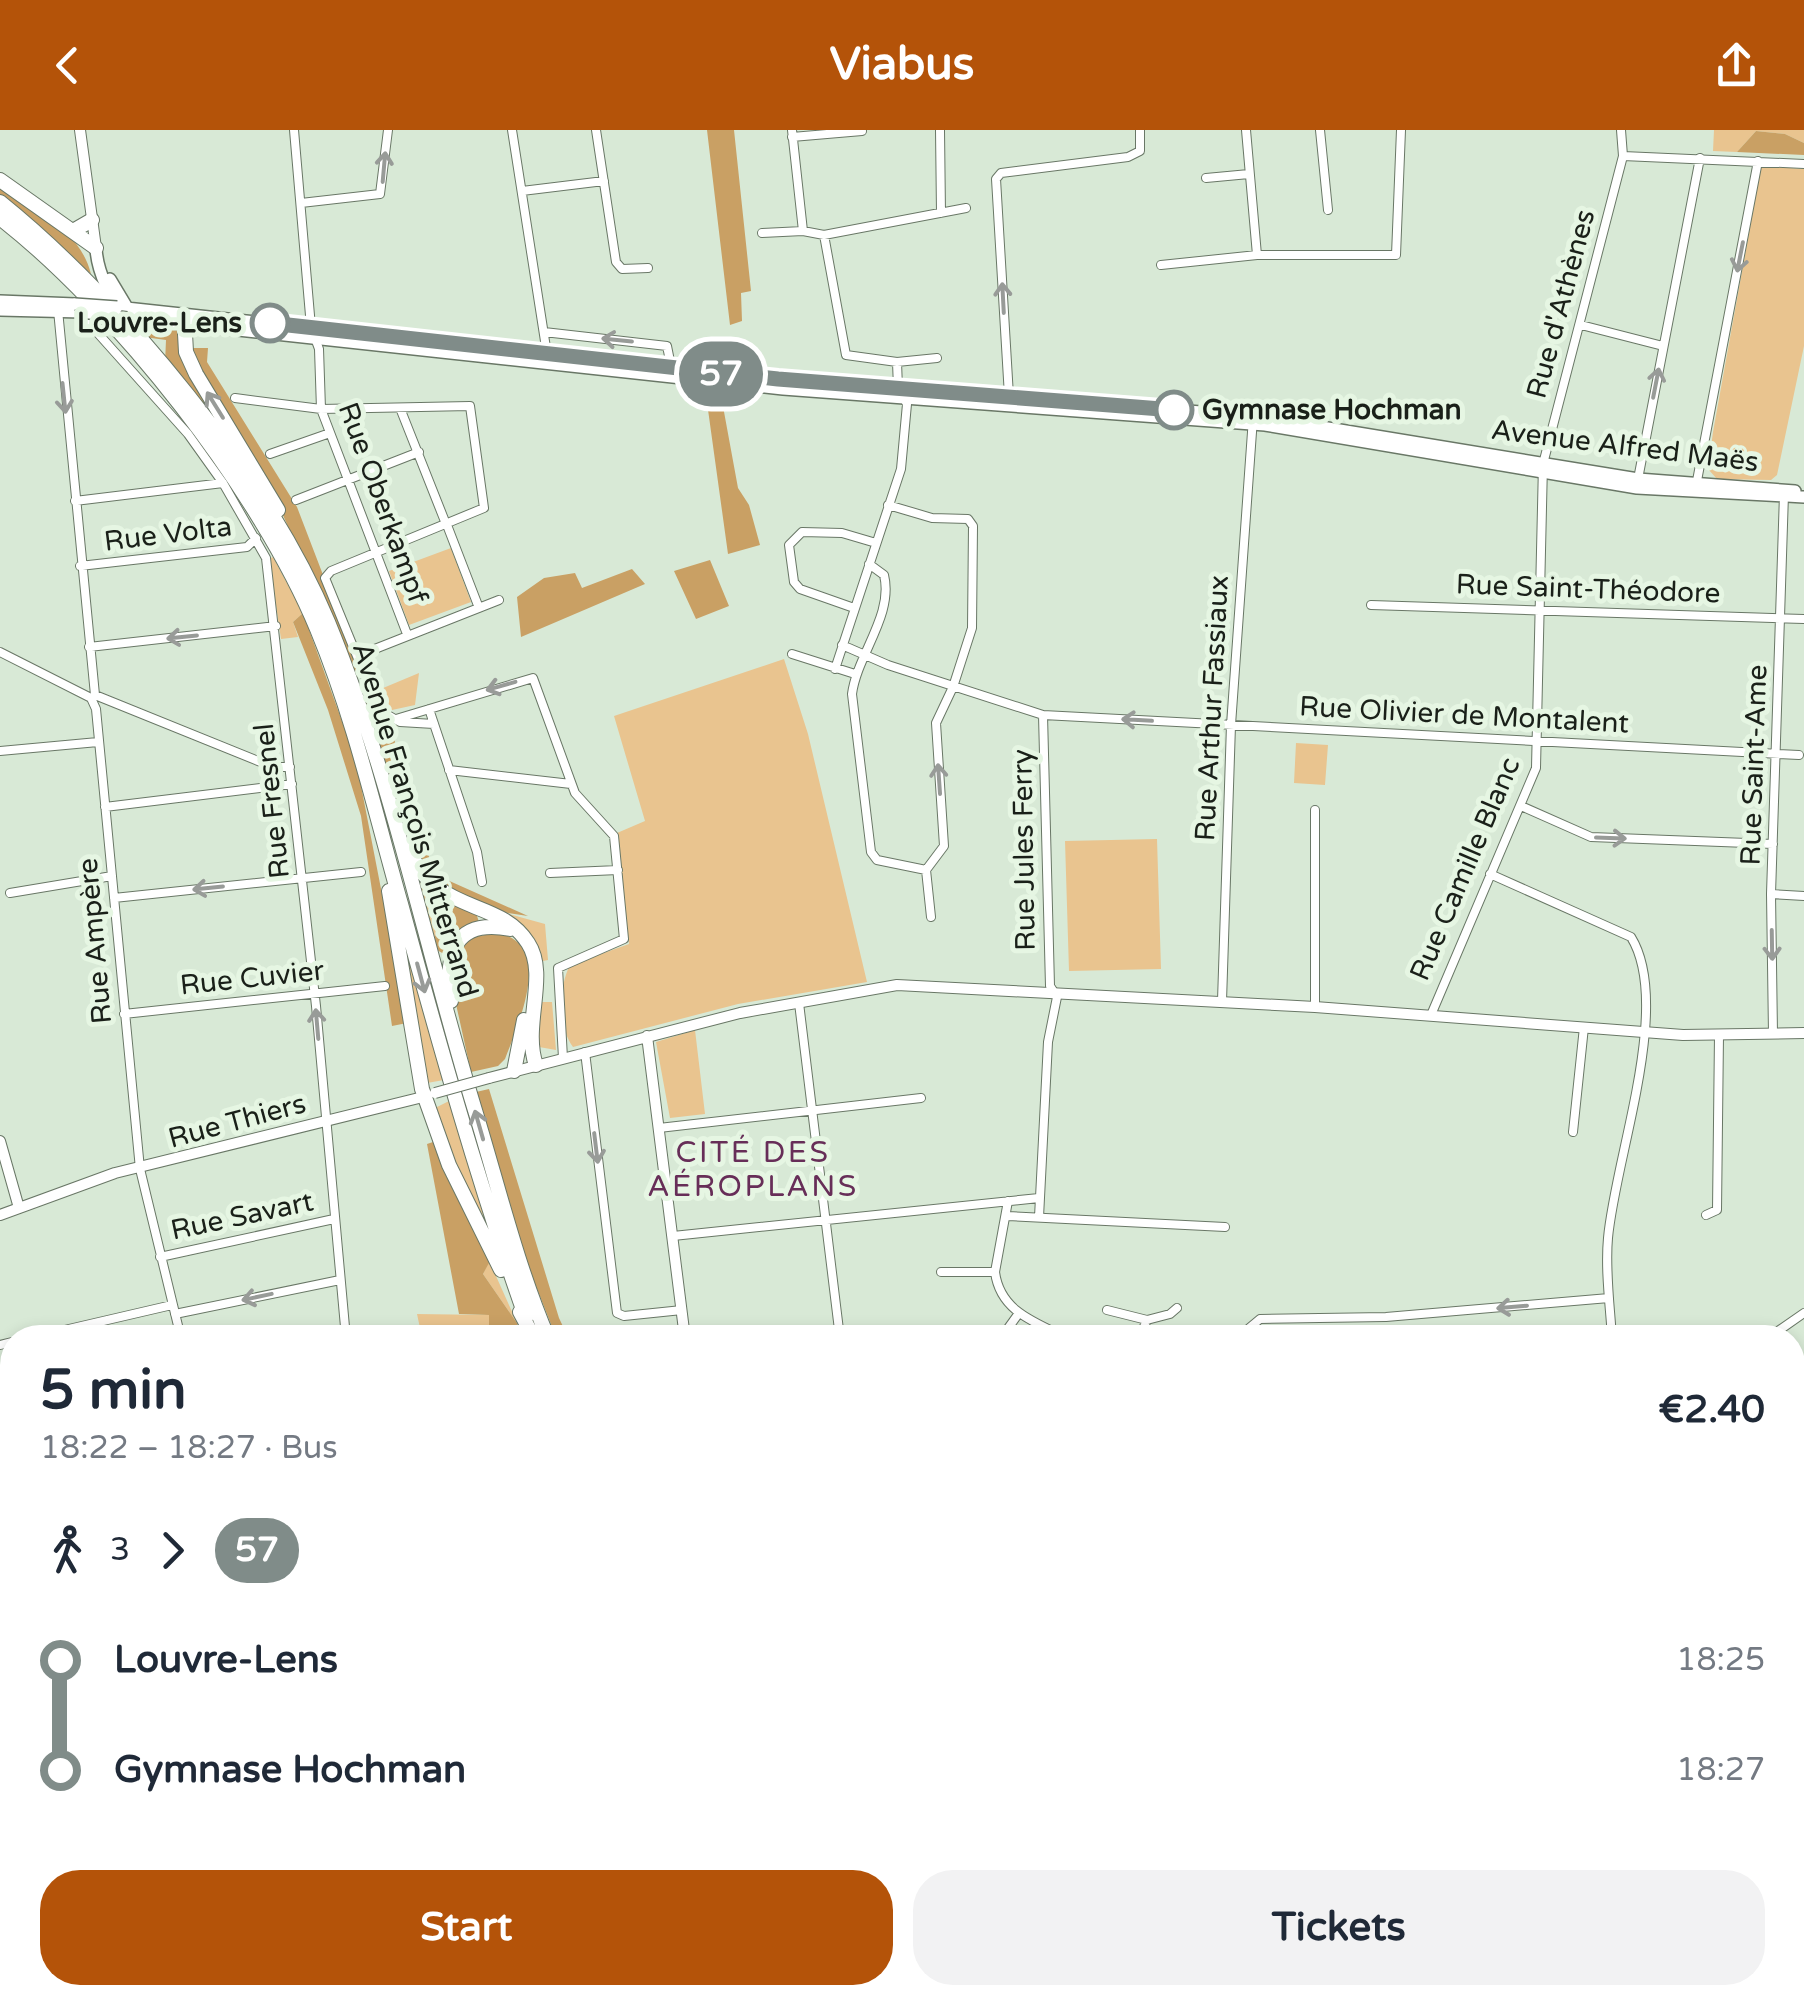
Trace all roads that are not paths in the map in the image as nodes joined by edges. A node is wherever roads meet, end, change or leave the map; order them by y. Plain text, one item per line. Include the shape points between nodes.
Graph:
1 (80, 130) edge
2 (294, 130) edge
3 (388, 130) edge
4 (512, 130) edge
5 (596, 130) edge
6 (940, 130) edge
7 (1140, 130) edge
8 (1246, 130) edge
9 (1320, 130) edge
10 (1401, 130) edge
11 (1621, 130) edge
12 (862, 132) edge
13 (792, 134) edge
14 (1624, 156) junction
15 (1700, 158) junction
16 (1758, 161) junction
17 (1804, 164) edge
18 (1250, 174) junction
19 (1206, 178) dead end
20 (0, 180) edge
21 (604, 182) junction
22 (522, 191) junction
23 (0, 202) edge
24 (301, 203) junction
25 (966, 208) dead end
26 (1328, 210) dead end
27 (941, 213) junction
28 (0, 218) edge
29 (92, 220) junction
30 (804, 230) junction
31 (73, 231) junction
32 (762, 234) dead end
33 (824, 235) junction
34 (96, 248) junction
35 (1257, 255) junction
36 (1161, 265) dead end
37 (648, 268) dead end
38 (0, 301) edge
39 (58, 305) junction
40 (0, 310) edge
41 (81, 312) junction
42 (124, 312) junction
43 (185, 320) junction
44 (1581, 324) junction
45 (544, 332) junction
46 (313, 333) junction
47 (1662, 346) junction
48 (937, 358) dead end
49 (546, 359) junction
50 (897, 362) junction
51 (671, 372) junction
52 (902, 393) junction
53 (1009, 396) junction
54 (235, 398) dead end
55 (401, 408) junction
56 (321, 410) junction
57 (1253, 421) junction
58 (330, 432) junction
59 (418, 452) junction
60 (270, 454) dead end
61 (1542, 468) junction
62 (348, 479) junction
63 (1638, 479) junction
64 (223, 483) junction
65 (1696, 486) junction
66 (1784, 494) junction
67 (1804, 494) edge
68 (296, 500) dead end
69 (75, 501) junction
70 (888, 504) junction
71 (446, 522) junction
72 (256, 538) junction
73 (286, 539) junction
74 (876, 543) junction
75 (376, 555) junction
76 (868, 564) junction
77 (80, 566) junction
78 (499, 600) dead end
79 (1371, 605) dead end
80 (480, 608) junction
81 (854, 608) junction
82 (1538, 610) junction
83 (1781, 618) junction
84 (1804, 619) edge
85 (276, 626) junction
86 (406, 635) junction
87 (842, 645) junction
88 (89, 647) junction
89 (0, 652) edge
90 (792, 654) dead end
91 (862, 654) junction
92 (357, 656) junction
93 (835, 669) junction
94 (855, 674) junction
95 (92, 682) junction
96 (953, 687) junction
97 (76, 692) junction
98 (93, 697) junction
99 (100, 706) junction
100 (430, 708) junction
101 (1043, 714) junction
102 (396, 718) junction
103 (434, 724) junction
104 (1231, 725) junction
105 (1537, 741) junction
106 (98, 742) junction
107 (0, 752) edge
108 (1778, 754) junction
109 (1798, 755) dead end
110 (290, 768) junction
111 (449, 770) junction
112 (565, 771) junction
113 (470, 772) junction
114 (557, 782) junction
115 (292, 784) junction
116 (571, 784) junction
117 (458, 795) junction
118 (388, 803) junction
119 (1521, 806) junction
120 (105, 807) junction
121 (1315, 810) dead end
122 (1773, 844) junction
123 (386, 850) junction
124 (618, 870) junction
125 (926, 870) junction
126 (361, 872) dead end
127 (550, 873) dead end
128 (1490, 874) junction
129 (112, 876) junction
130 (302, 879) junction
131 (482, 882) dead end
132 (10, 892) dead end
133 (1772, 894) junction
134 (1804, 896) edge
135 (114, 898) junction
136 (931, 917) dead end
137 (516, 930) junction
138 (385, 986) dead end
139 (1053, 990) junction
140 (314, 995) junction
141 (1222, 1001) junction
142 (799, 1003) junction
143 (1315, 1007) junction
144 (530, 1010) junction
145 (124, 1014) junction
146 (1431, 1014) junction
147 (1584, 1027) junction
148 (451, 1028) junction
149 (1644, 1032) junction
150 (1804, 1033) edge
151 (1773, 1034) junction
152 (1719, 1035) junction
153 (647, 1036) junction
154 (585, 1052) junction
155 (563, 1058) junction
156 (536, 1066) junction
157 (514, 1072) junction
158 (430, 1095) junction
159 (921, 1098) dead end
160 (812, 1109) junction
161 (326, 1121) junction
162 (660, 1128) junction
163 (1573, 1132) dead end
164 (0, 1140) edge
165 (140, 1169) junction
166 (1040, 1198) junction
167 (1008, 1201) junction
168 (20, 1208) junction
169 (0, 1215) edge
170 (1706, 1215) dead end
171 (1008, 1216) junction
172 (1038, 1217) junction
173 (334, 1219) junction
174 (826, 1219) junction
175 (1225, 1227) dead end
176 (673, 1236) junction
177 (160, 1257) junction
178 (941, 1272) dead end
179 (995, 1272) junction
180 (340, 1280) junction
181 (1610, 1298) junction
182 (1177, 1308) dead end
183 (173, 1309) junction
184 (682, 1310) junction
185 (1107, 1310) dead end
186 (1019, 1313) junction
187 (533, 1318) junction
188 (1147, 1320) junction
189 (85, 1325) edge
190 (177, 1325) edge
191 (345, 1325) edge
192 (533, 1325) edge
193 (538, 1325) edge
194 (684, 1325) edge
195 (838, 1325) edge
196 (1010, 1325) edge
197 (1042, 1325) edge
198 (1145, 1325) edge
199 (1253, 1325) edge
200 (1611, 1325) edge

1 - 29 street
2 - 24 street, Rue Oberkampf
24 -> 3 street via 380,194
4 - 22 street
5 - 21 street
6 - 27 street
53 -> 7 street via 996,180 1001,174 1128,157 1140,151
8 - 18 street
9 - 26 street
10 - 35 street via 1396,255
11 - 14 street
12 - 13 street
13 - 30 street
14 - 15 street
14 - 44 street, Rue d'Athènes
15 - 16 street
15 - 47 street
16 - 17 street
16 -> 65 street
18 - 19 street
18 - 35 street
20 - 31 highway
21 - 22 street
21 - 37 street via 616,262 622,269
22 - 45 street
23 - 73 highway, Avenue François Mitterrand via 126,325 214,431
24 - 46 street, Rue Oberkampf
25 - 27 street
27 - 33 street
28 - 123 highway, Avenue François Mitterrand via 65,274 118,334 205,438 260,519 340,688
29 - 31 highway
29 - 34 street
30 - 32 street
30 - 33 street
31 - 34 highway
33 - 50 street via 846,354
34 - 42 main road via 97,266
35 - 36 street
38 - 39 main road
39 - 40 main road
39 - 41 main road
39 -> 69 street
41 - 42 main road, bridge
41 - 42 main road, bridge
41 - 64 street, Rue Fresnel
42 - 43 main road, Avenue Alfred Maës
43 - 46 main road, Avenue Alfred Maës
73 -> 43 highway via 285,522 189,360
44 - 47 street
44 - 61 street, Rue d'Athènes
45 - 49 street
51 -> 45 street via 668,346
46 - 49 main road, Avenue Alfred Maës
46 - 56 street, Rue Oberkampf
63 -> 47 street
48 - 50 street
49 - 51 main road, Avenue Alfred Maës
50 - 52 street
51 - 52 main road, Avenue Alfred Maës
51 - 52 main road, Avenue Alfred Maës via 699,380
52 - 53 main road, Avenue Alfred Maës
52 - 57 main road, Avenue Alfred Maës
52 - 70 street via 901,469
53 - 57 main road, Avenue Alfred Maës
54 - 56 street
55 - 56 street
55 - 59 street
55 - 71 street via 470,406 484,508
56 - 58 street, Rue Oberkampf
57 - 61 main road, Avenue Alfred Maës
57 - 104 street, Rue Arthur Fassiaux
58 - 60 street
58 - 62 street, Rue Oberkampf
59 - 62 street
59 - 71 street
61 - 63 main road, Avenue Alfred Maës
61 - 66 main road, Avenue Alfred Maës via 1670,492
61 - 82 street, Rue d'Athènes
62 - 68 street
62 - 75 street, Rue Oberkampf
63 - 65 main road, Avenue Alfred Maës
64 - 69 street
64 - 72 street, Rue Fresnel
65 - 66 main road, Avenue Alfred Maës
66 - 67 main road, Avenue Alfred Maës
66 - 83 street, Rue Saint-Ame
69 - 77 street
70 - 74 street
70 - 96 street via 932,518 968,519 973,526 972,628
71 - 75 street
71 - 80 street
72 - 77 street, Rue Volta via 247,547
72 - 85 street, Rue Fresnel via 266,558
73 - 118 highway, Avenue François Mitterrand via 346,669
74 - 76 street
74 - 81 street via 821,530 792,536 800,589
75 - 86 street, Rue Oberkampf
75 - 92 street via 325,574
76 - 81 street
76 - 91 street via 884,575 888,590
77 - 88 street
78 - 80 street
79 - 82 street, Rue Saint-Théodore
80 - 86 street
81 - 87 street
82 - 83 street, Rue Saint-Théodore
82 - 105 street, Rue Camille Blanc
83 - 84 street, Rue Saint-Théodore
83 - 108 street, Rue Saint-Ame
85 -> 88 street
85 - 110 street, Rue Fresnel
86 - 92 street
87 - 91 street
87 - 93 street
88 - 95 street
89 - 97 street
90 - 93 street
91 - 94 street
91 - 96 street
92 - 102 street via 379,710
93 - 94 street
94 - 125 street via 853,722 871,852 877,860
95 - 97 street
95 - 98 street
96 - 101 street
125 -> 96 street via 944,846 936,723
97 - 98 street
98 - 99 street
99 - 106 street, Rue Ampère
99 - 110 street
100 - 102 street
100 - 103 street
112 -> 100 street via 533,678
104 -> 101 street, Rue Jules Ferry
101 - 139 street, Rue Jules Ferry
102 - 103 street
103 - 111 street
104 - 105 street, Rue Olivier de Montalent
104 - 141 street, Rue Arthur Fassiaux
105 - 108 street, Rue Olivier de Montalent
105 - 119 street, Rue Camille Blanc via 1536,768
106 - 107 street
106 - 120 street, Rue Ampère
108 - 109 street, Rue Olivier de Montalent
108 - 122 street, Rue Saint-Ame
110 - 115 street, Rue Fresnel
111 - 113 street
111 - 117 street
112 - 114 street
112 - 116 street
113 - 114 street
113 - 117 street
114 - 116 street
115 - 120 street
115 - 130 street, Rue Fresnel
116 - 124 street via 612,832
117 - 131 street
118 - 137 highway via 431,885
118 - 148 highway, Avenue François Mitterrand
119 -> 122 street via 1591,837
119 - 128 street, Rue Camille Blanc
120 - 129 street, Rue Ampère
121 - 143 street
122 - 133 street, Rue Saint-Ame
123 - 158 highway
123 -> 187 highway, Avenue François Mitterrand via 459,1113
124 - 127 street
124 - 155 street via 624,939 556,973
125 - 136 street
126 - 130 street
128 - 146 street, Rue Camille Blanc
128 - 149 street via 1631,937 1648,976
129 - 132 street
129 - 135 street, Rue Ampère
130 -> 135 street
130 - 140 street, Rue Fresnel
133 - 134 street
133 -> 151 street, Rue Saint-Ame
135 - 145 street, Rue Ampère
137 - 144 highway via 536,961
137 - 148 highway via 474,931 455,945 447,968
138 - 140 street, Rue Cuvier
139 - 141 street, Rue Thiers
139 - 142 street, Rue Thiers via 898,986
139 - 166 street, Rue Jules Ferry
140 - 145 street, Rue Cuvier
161 -> 140 street, Rue Fresnel
141 - 143 street, Rue Thiers
142 - 153 street, Rue Thiers
142 - 160 street
143 - 146 street, Rue Thiers
144 - 156 highway
144 - 157 highway
145 - 165 street, Rue Ampère
146 - 147 street, Rue Thiers
147 - 149 street, Rue Thiers
147 - 163 street
187 -> 148 highway, Avenue François Mitterrand
149 - 152 street, Rue Thiers
149 - 181 street via 1608,1235
150 - 151 street, Rue Thiers
151 - 152 street, Rue Thiers
152 - 170 street via 1717,1210
153 - 154 street, Rue Thiers
153 - 162 street
154 - 155 street, Rue Thiers
154 -> 184 street via 617,1313
155 - 156 street, Rue Thiers
156 - 157 street, Rue Thiers
157 - 158 street, Rue Thiers, bridge
158 - 161 street, Rue Thiers
158 - 187 highway via 449,1165 514,1306
159 - 160 street
160 - 162 street
160 - 174 street
161 - 165 street, Rue Thiers
161 - 173 street, Rue Fresnel
162 - 176 street
164 - 168 street
165 - 168 street, Rue Thiers
165 - 177 street, Rue Ampère
166 - 167 street
166 - 172 street, Rue Jules Ferry
167 - 171 street
167 - 174 street
168 - 169 street, Rue Thiers
171 - 172 street
171 - 179 street
172 - 175 street
173 - 177 street, Rue Savart
173 - 180 street, Rue Fresnel
174 - 176 street
174 - 195 street
176 - 184 street
177 - 183 street, Rue Ampère
178 - 179 street
179 - 186 street via 1001,1298
180 -> 183 street
180 - 191 street, Rue Fresnel
181 -> 199 street via 1382,1317 1260,1319
181 - 200 street
182 - 188 street
183 - 189 street
183 - 190 street, Rue Ampère
184 - 194 street
185 - 188 street
186 - 196 street
186 - 197 street
187 - 192 highway
187 - 193 highway
188 - 198 street

